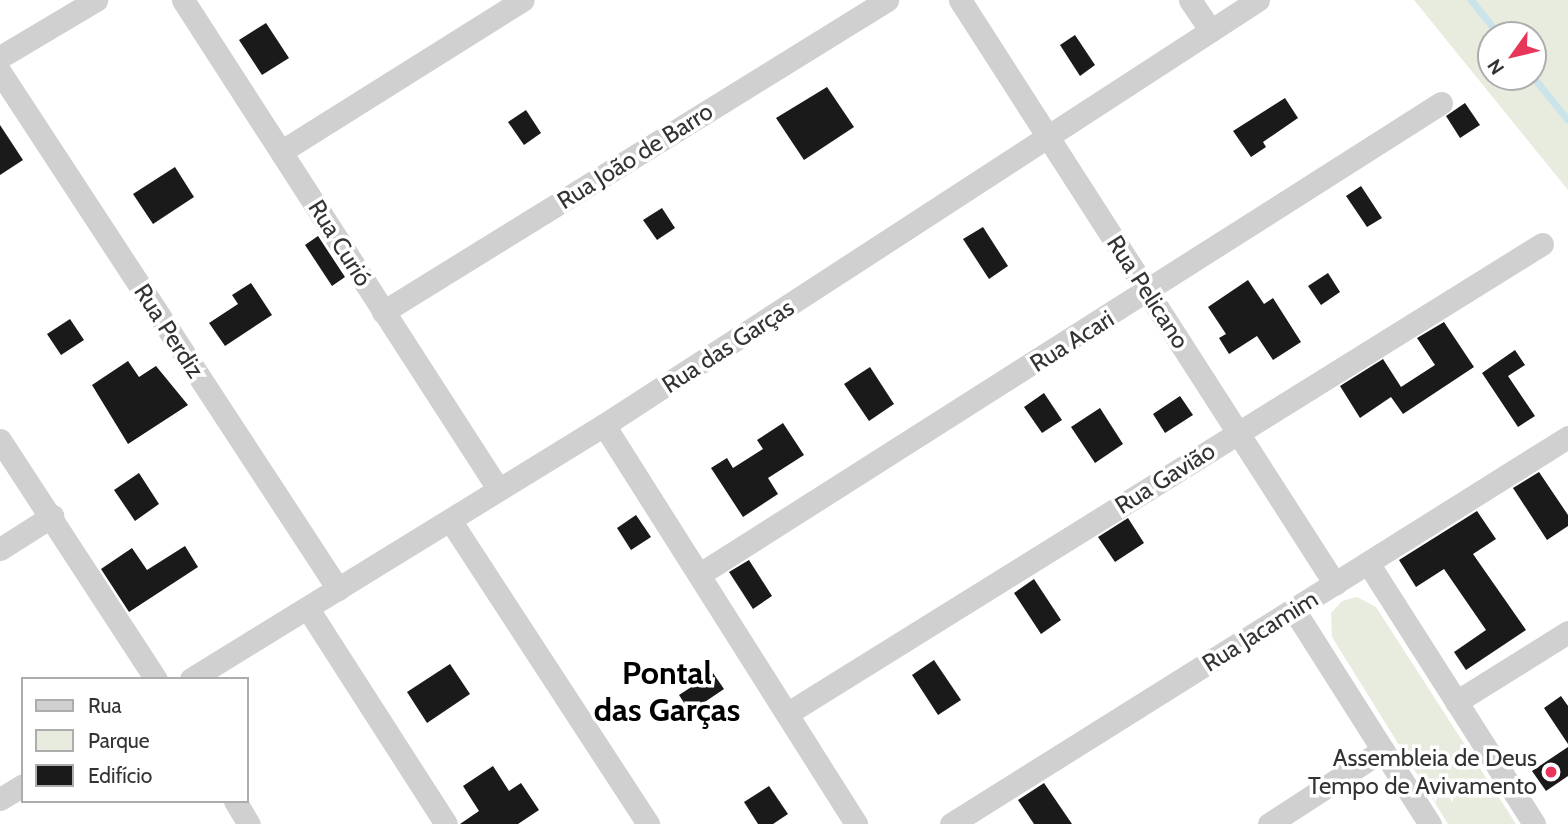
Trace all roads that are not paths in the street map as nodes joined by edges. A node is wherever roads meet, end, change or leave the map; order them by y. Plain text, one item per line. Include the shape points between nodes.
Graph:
1 (96, 0) edge
2 (183, 0) edge
3 (523, 0) edge
4 (887, 0) edge
5 (960, 0) edge
6 (1191, 0) edge
7 (1258, 0) edge
8 (1210, 32) junction
9 (0, 57) edge
10 (0, 72) edge
11 (1441, 103) dead end
12 (1048, 139) junction
13 (282, 151) junction
14 (1542, 244) dead end
15 (1148, 293) junction
16 (383, 312) junction
17 (604, 425) junction
18 (1238, 433) junction
19 (1568, 437) edge
20 (0, 440) edge
21 (497, 487) junction
22 (52, 516) junction
23 (450, 520) junction
24 (0, 550) edge
25 (1368, 564) junction
26 (700, 574) junction
27 (1335, 584) junction
28 (338, 589) junction
29 (308, 609) junction
30 (1294, 610) junction
31 (1568, 632) edge
32 (155, 677) edge
33 (194, 677) edge
34 (1456, 702) junction
35 (788, 713) junction
36 (1383, 750) junction
37 (21, 786) edge
38 (0, 799) edge
39 (236, 803) edge
40 (249, 824) edge
41 (446, 824) edge
42 (648, 824) edge
43 (856, 824) edge
44 (951, 824) edge
45 (1269, 824) edge
46 (1430, 824) edge
47 (1534, 824) edge

1 - 9 street
2 - 13 street, Rua Curió
3 - 13 street
4 - 16 street, Rua João de Barro
5 - 12 street, Rua Pelicano
6 - 8 street
7 - 8 street, Rua das Garças
8 - 12 street, Rua das Garças
10 - 28 street, Rua Perdiz
11 - 15 street, Rua Acari
12 - 15 street, Rua Pelicano
12 - 17 street, Rua das Garças
13 - 16 street, Rua Curió
14 - 18 street, Rua Gavião
15 - 18 street, Rua Pelicano
15 - 26 street, Rua Acari
16 - 21 street, Rua Curió
17 - 21 street, Rua das Garças
17 - 26 street
18 - 27 street, Rua Pelicano
18 - 35 street, Rua Gavião
19 - 25 street, Rua Jacamim
20 - 22 street
21 - 23 street, Rua das Garças
22 - 24 street
22 - 32 street
23 - 28 street, Rua das Garças
23 - 42 street
25 - 27 street, Rua Jacamim
25 - 34 street
26 - 35 street
27 - 30 street, Rua Jacamim
28 - 29 street, Rua das Garças
29 - 33 street, Rua das Garças
29 - 41 street
30 - 36 street
30 - 44 street, Rua Jacamim
31 - 34 street
34 - 47 street
35 - 43 street
36 - 45 street
36 - 46 street
37 - 38 street
39 - 40 street

